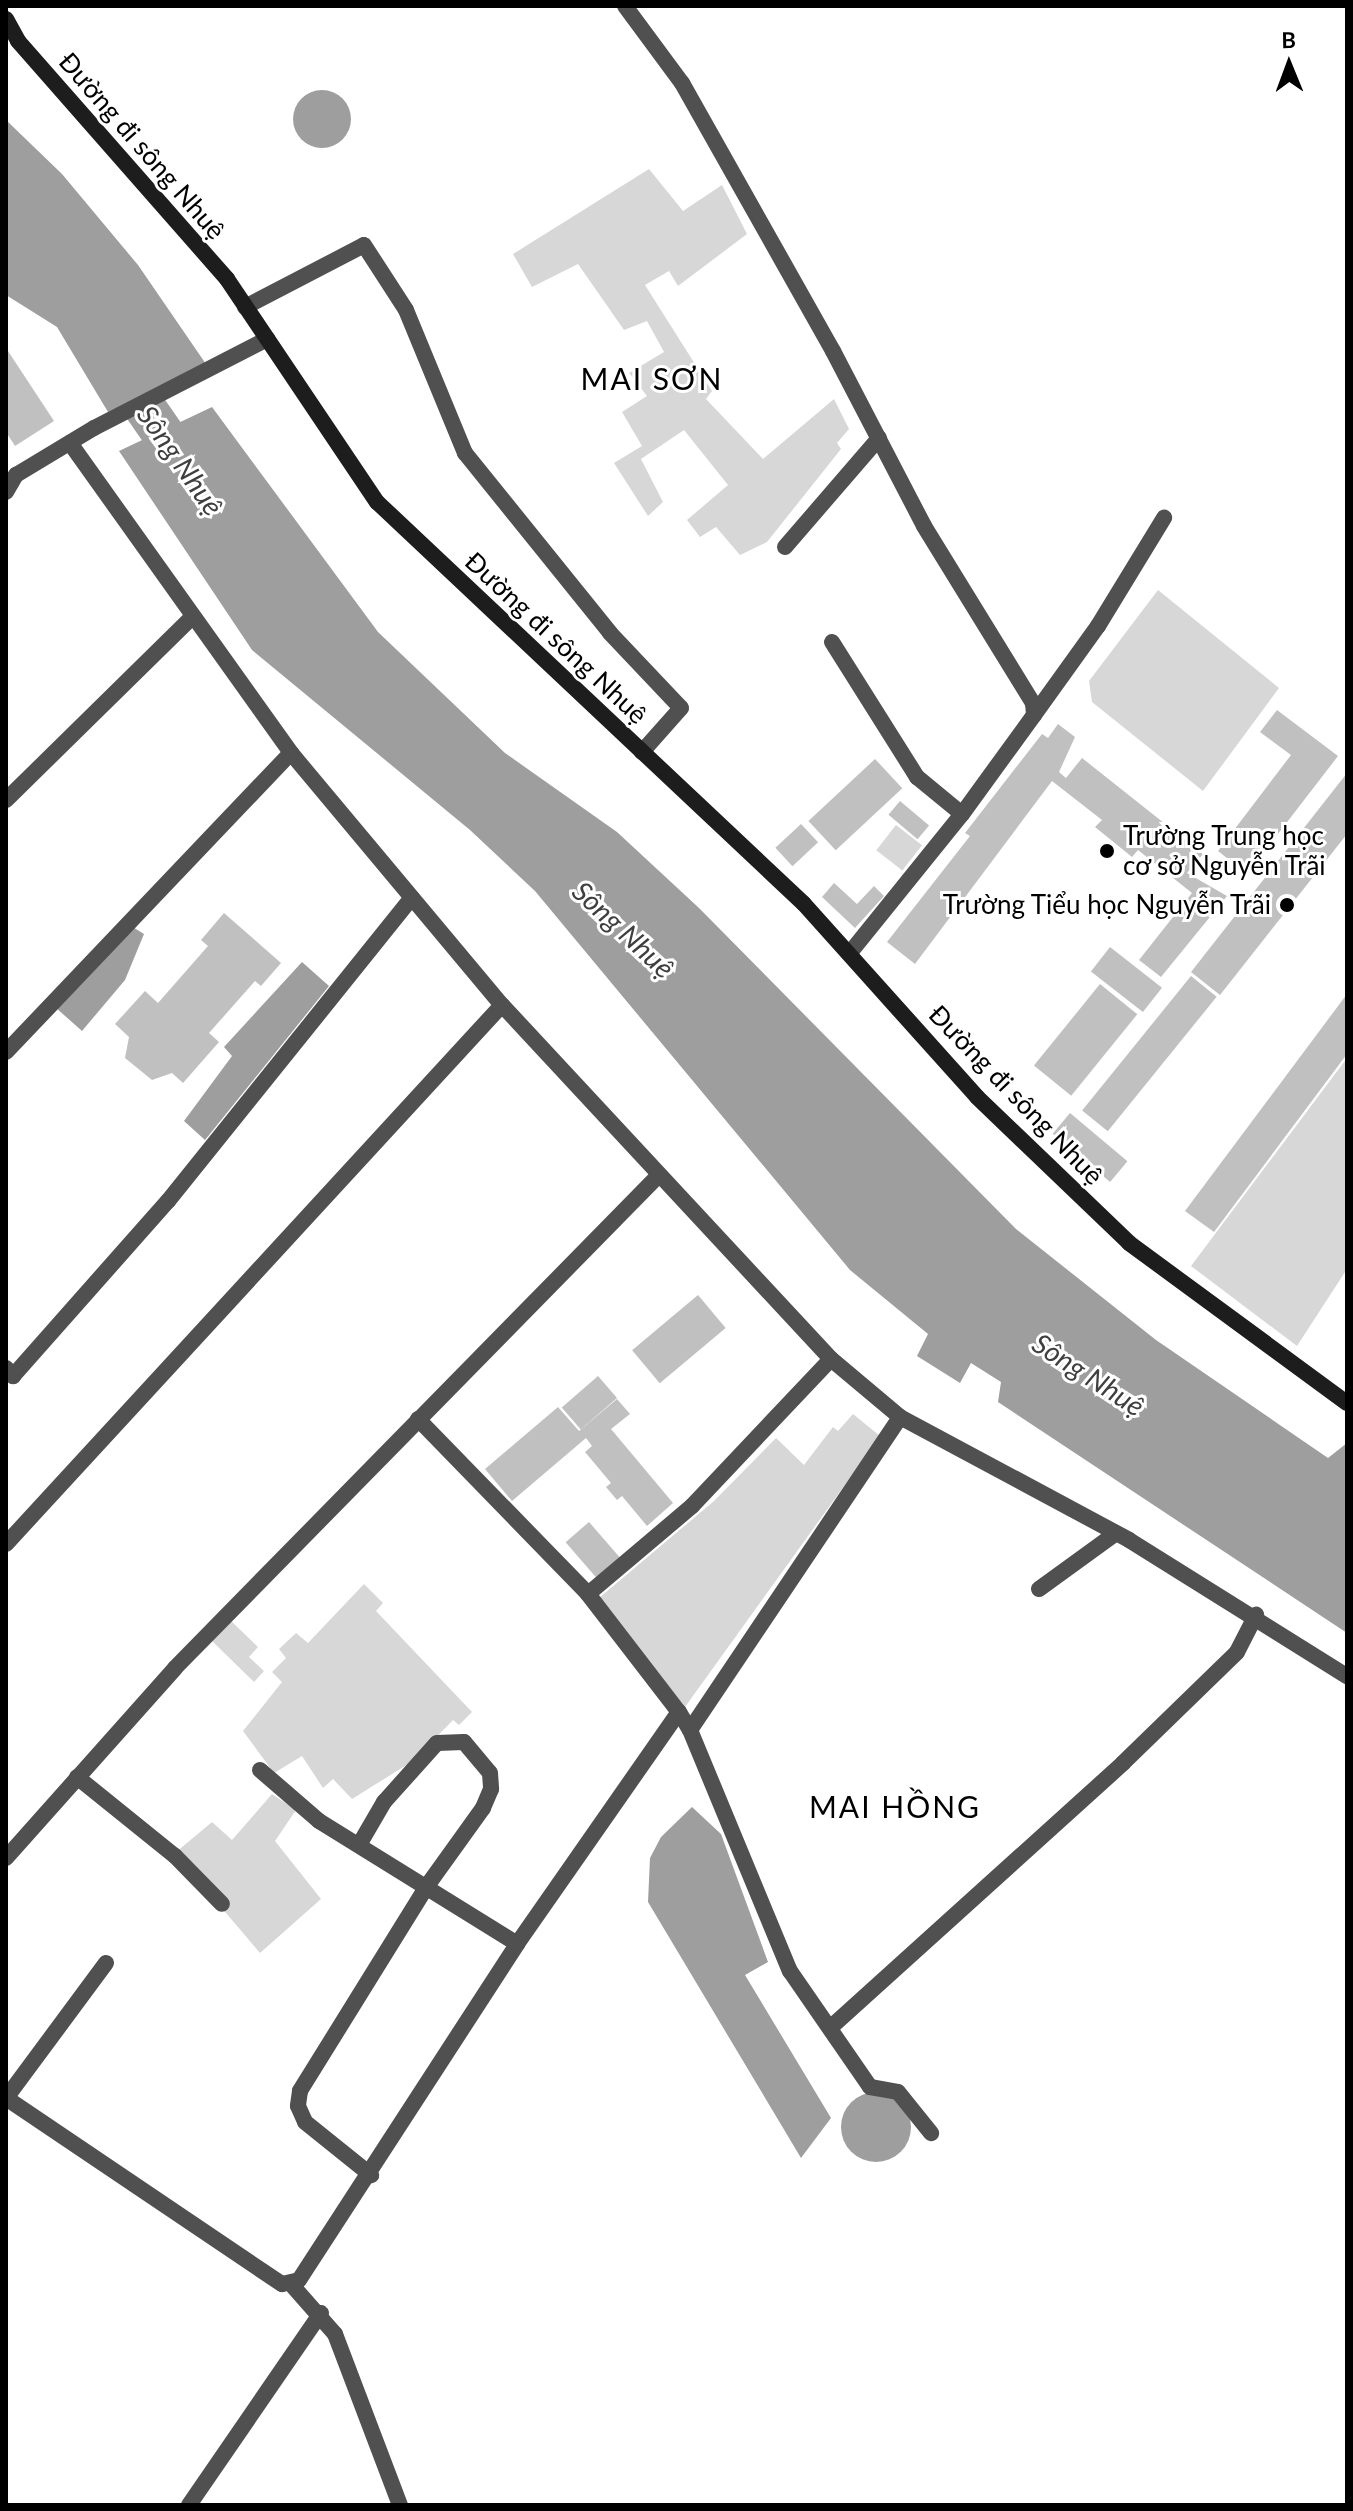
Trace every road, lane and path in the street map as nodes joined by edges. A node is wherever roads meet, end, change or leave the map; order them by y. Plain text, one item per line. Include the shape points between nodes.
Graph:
1 (625, 6) edge
2 (6, 19) edge
3 (245, 307) junction
4 (267, 339) junction
5 (879, 438) junction
6 (70, 443) junction
7 (11, 470) edge
8 (6, 492) edge
9 (1164, 518) dead end
10 (785, 547) dead end
11 (191, 618) junction
12 (832, 642) dead end
13 (1034, 715) junction
14 (642, 752) junction
15 (291, 753) junction
16 (6, 800) edge
17 (962, 814) junction
18 (412, 898) junction
19 (850, 953) junction
20 (502, 1005) junction
21 (6, 1052) edge
22 (659, 1175) junction
23 (831, 1359) junction
24 (8, 1376) edge
25 (1347, 1403) edge
26 (900, 1417) junction
27 (418, 1419) junction
28 (1116, 1533) junction
29 (6, 1544) edge
30 (1039, 1589) dead end
31 (588, 1594) junction
32 (1256, 1615) junction
33 (1347, 1676) edge
34 (679, 1712) junction
35 (690, 1730) junction
36 (260, 1770) dead end
37 (77, 1777) junction
38 (359, 1845) junction
39 (6, 1858) edge
40 (427, 1886) junction
41 (222, 1904) dead end
42 (517, 1944) junction
43 (106, 1963) dead end
44 (830, 2028) junction
45 (931, 2133) dead end
46 (371, 2175) junction
47 (291, 2284) junction
48 (321, 2313) junction
49 (189, 2505) edge
50 (400, 2505) edge

1 - 5 street via 682,83
2 - 3 street, Đường đi sông Nhuệ via 18,41
3 - 4 street, Đường đi sông Nhuệ
3 - 14 street via 364,245 406,310 465,453 610,633 681,708
4 - 6 street
4 - 14 street, Đường đi sông Nhuệ via 377,502
5 - 10 street
5 - 13 street via 924,526 1031,696
6 - 7 street
6 - 11 street
7 - 8 street
9 - 13 street via 1098,626
11 - 15 street
11 - 16 street
12 - 17 street via 917,777
13 - 17 street
14 - 19 street, Đường đi sông Nhuệ
15 - 18 street
15 - 21 street
17 - 19 street
18 - 20 street
18 - 24 street via 168,1201
19 - 25 street, Đường đi sông Nhuệ via 977,1097 1129,1243
20 - 22 street
20 - 29 street
22 - 23 street
22 - 27 street
23 - 26 street
23 - 31 street via 692,1506
26 - 28 street
26 - 35 street
27 - 31 street
27 - 37 street via 175,1668
28 - 30 street
28 - 32 street
31 - 34 street
32 - 33 street
32 - 44 street via 1237,1652 1135,1752
34 - 35 street
34 - 42 street
35 - 44 street via 777,1947
36 - 38 street via 319,1821
37 - 39 street
37 - 41 street via 175,1856
38 - 40 street
38 - 40 street via 384,1802 437,1743 464,1742 490,1773 491,1789
40 - 42 street
40 - 46 street via 300,2091 298,2106 305,2122
42 - 46 street
43 - 47 street via 6,2098 282,2284
44 - 45 street via 870,2087 898,2092
46 - 47 street
47 - 48 street
48 - 49 street
48 - 50 street via 335,2334

